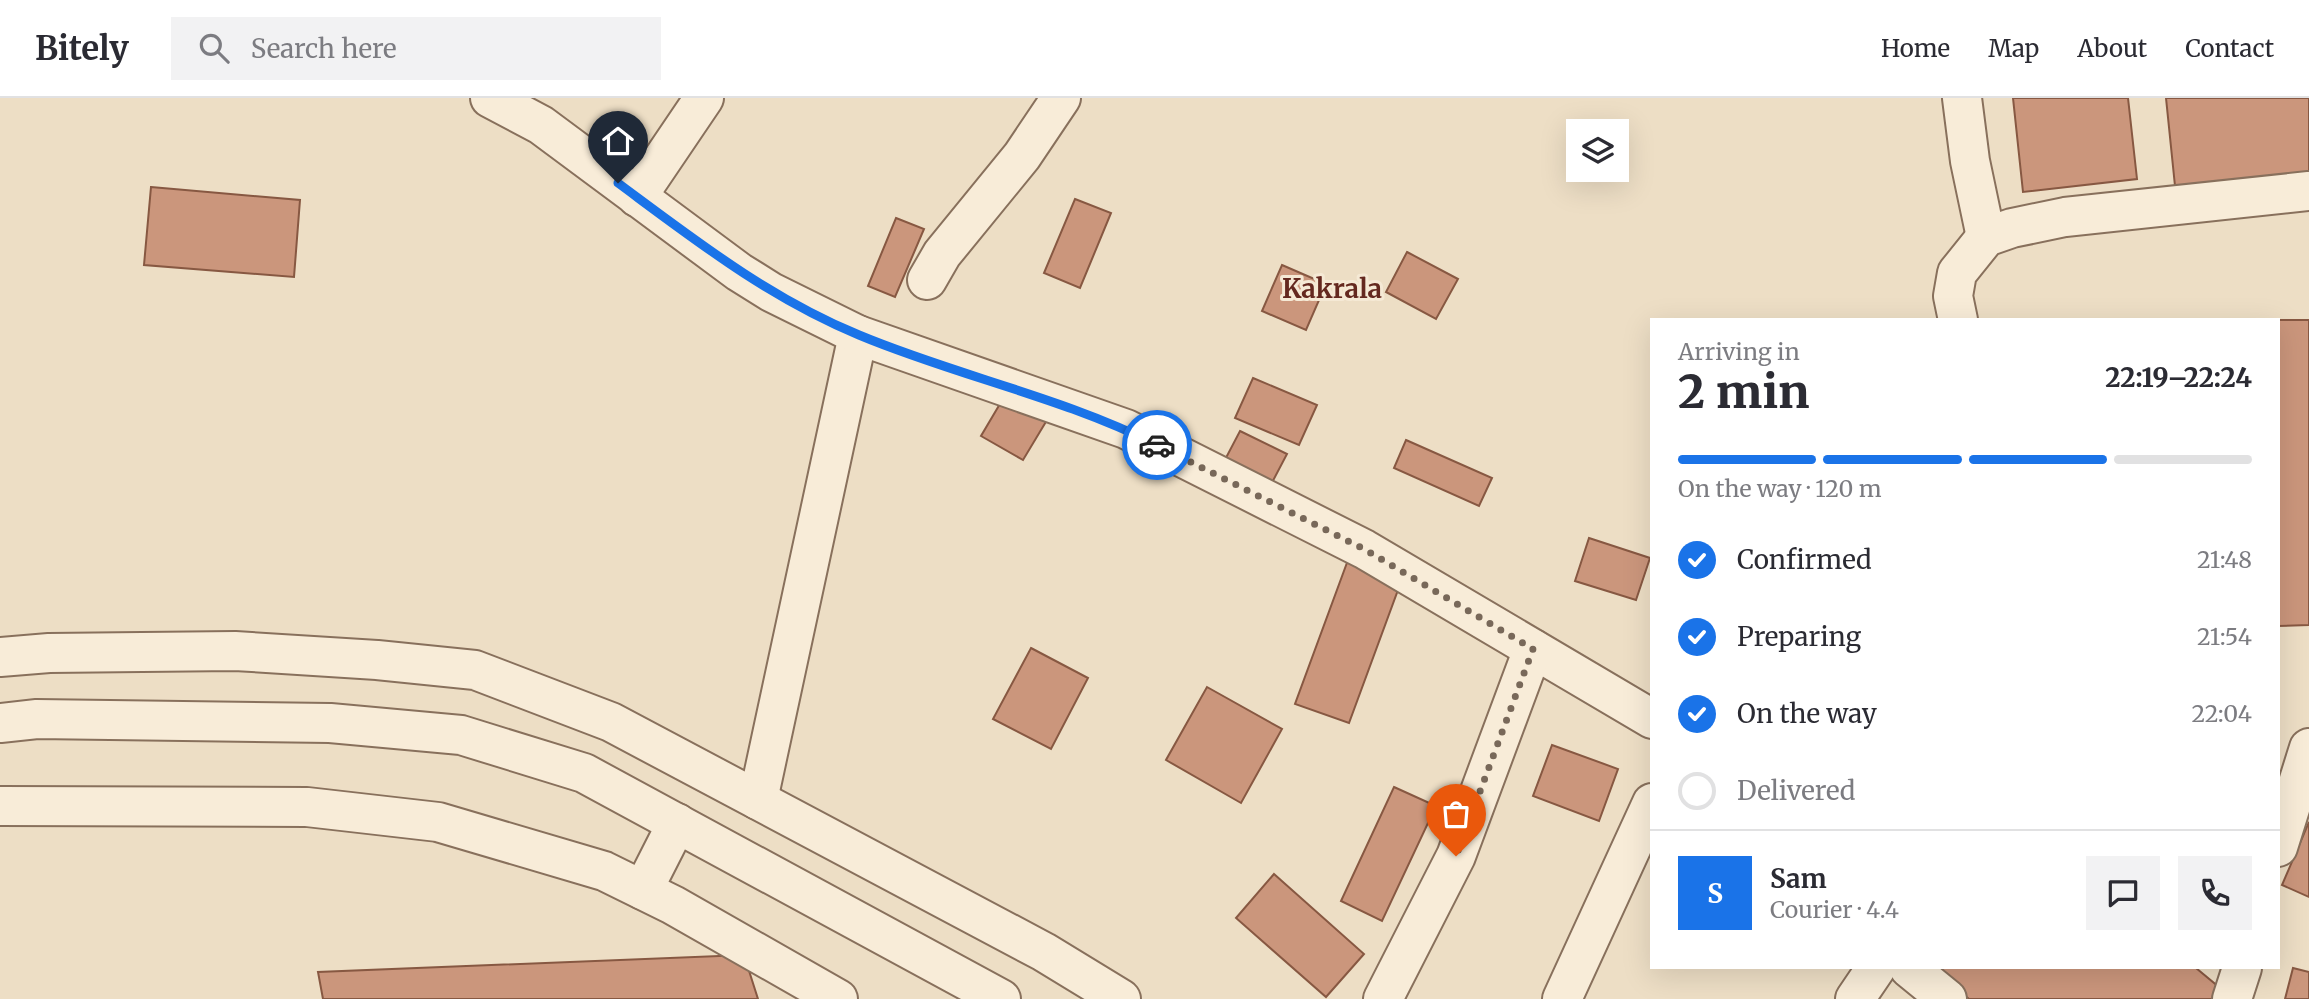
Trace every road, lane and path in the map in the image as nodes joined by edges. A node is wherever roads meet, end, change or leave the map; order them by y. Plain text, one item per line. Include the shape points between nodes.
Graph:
1 (490, 98) edge
2 (704, 98) edge
3 (1061, 98) edge
4 (1962, 98) edge
5 (2309, 191) edge
6 (637, 197) junction
7 (1986, 237) junction
8 (927, 280) dead end
9 (1958, 318) edge
10 (858, 335) junction
11 (1533, 649) junction
12 (0, 657) edge
13 (1650, 718) edge
14 (0, 723) edge
15 (2309, 748) edge
16 (758, 800) junction
17 (0, 806) edge
18 (1650, 807) edge
19 (677, 823) junction
20 (2280, 841) edge
21 (643, 890) junction
22 (1875, 969) edge
23 (1910, 969) edge
24 (2242, 969) edge
25 (1078, 989) edge
26 (838, 999) edge
27 (1000, 999) edge
28 (1121, 999) edge
29 (1383, 999) edge
30 (1562, 999) edge
31 (1855, 999) edge
32 (1947, 999) edge
33 (2232, 999) edge

1 - 6 street via 541,125
2 - 6 street
3 - 8 street
4 - 7 street
5 - 7 street via 2065,216
6 - 10 street via 750,279
7 - 9 street via 1957,273 1953,296
10 - 11 street via 1126,429 1364,549
10 - 16 street
11 - 13 street
11 - 29 street via 1456,856
12 - 16 street via 235,651 475,670 611,722
14 - 19 street via 37,719 330,723 461,735 584,773
15 - 20 street
16 - 25 street via 1044,952
17 - 21 street via 307,807 438,822 604,871
18 - 30 street
19 - 21 street
19 - 27 street
21 - 26 street
22 - 31 street
23 - 32 street
24 - 33 street
25 - 28 street

